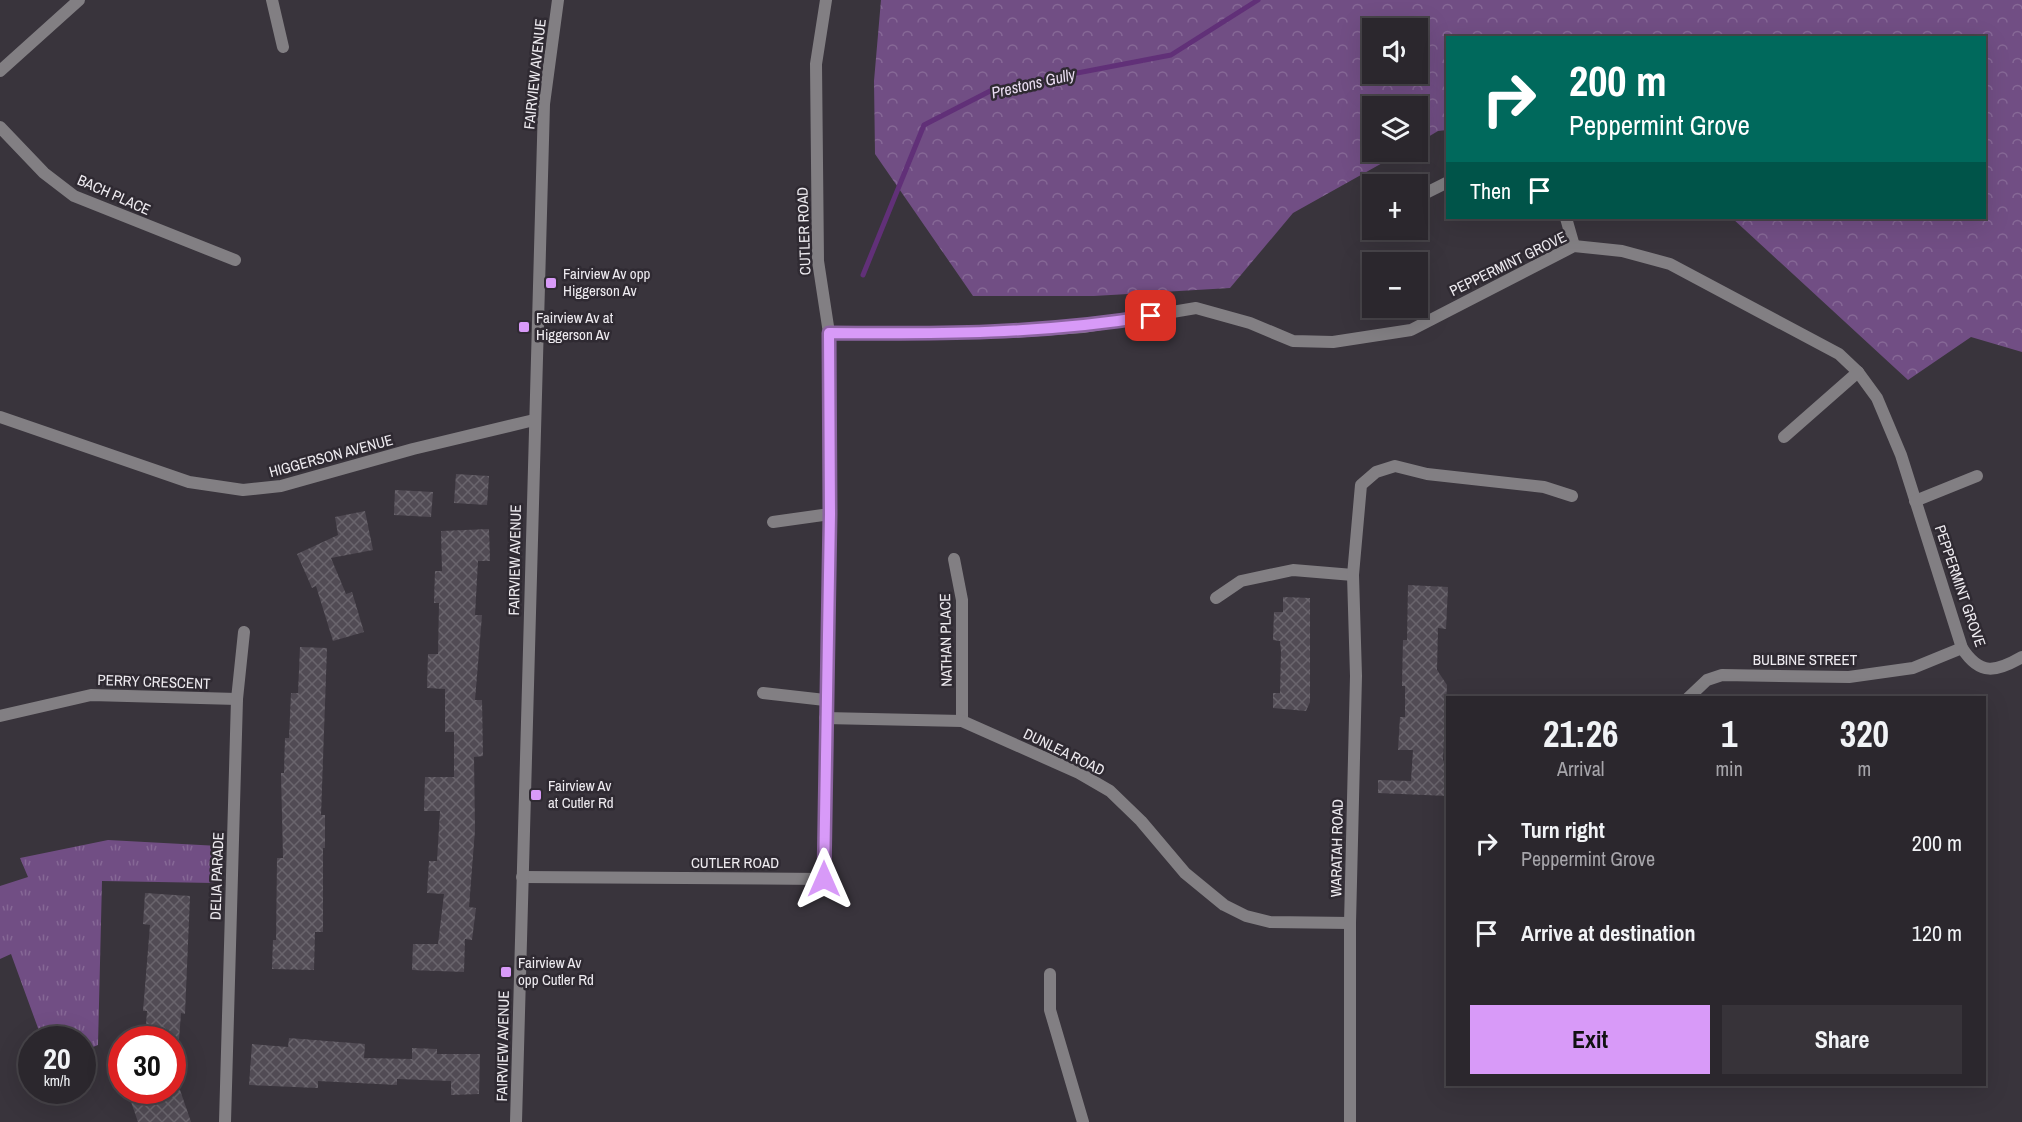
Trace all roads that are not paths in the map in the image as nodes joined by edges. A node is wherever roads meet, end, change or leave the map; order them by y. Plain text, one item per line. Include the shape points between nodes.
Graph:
1 (79, 0) edge
2 (272, 0) edge
3 (558, 0) edge
4 (826, 0) edge
5 (283, 46) dead end
6 (0, 71) edge
7 (0, 127) edge
8 (1446, 183) edge
9 (1428, 192) edge
10 (1566, 219) edge
11 (1574, 246) junction
12 (235, 260) dead end
13 (829, 333) junction
14 (1858, 372) junction
15 (0, 417) edge
16 (534, 420) junction
17 (1784, 437) dead end
18 (1977, 476) dead end
19 (1572, 496) dead end
20 (1915, 501) junction
21 (830, 514) junction
22 (774, 522) dead end
23 (954, 559) dead end
24 (1353, 575) junction
25 (1216, 598) dead end
26 (244, 632) dead end
27 (1962, 648) junction
28 (2022, 657) edge
29 (763, 693) dead end
30 (1690, 696) edge
31 (237, 699) junction
32 (825, 700) junction
33 (0, 716) edge
34 (825, 718) junction
35 (962, 721) junction
36 (522, 877) junction
37 (1350, 923) junction
38 (1050, 974) dead end
39 (225, 1122) edge
40 (516, 1122) edge
41 (1083, 1122) edge
42 (1350, 1122) edge

1 - 6 street
2 - 5 street
3 - 16 street, FAIRVIEW AVENUE via 544,104
4 - 13 street, CUTLER ROAD via 816,64 817,180 818,261
7 - 12 street, BACH PLACE via 44,174 75,196
8 - 9 street
10 - 11 street
11 - 13 street, PEPPERMINT GROVE via 1411,330 1333,342 1293,341 1250,323 1196,308 1083,327 1012,332
11 - 14 street, PEPPERMINT GROVE via 1622,251 1670,264 1839,354
13 - 21 street, CUTLER ROAD
14 - 17 street
14 - 20 street, PEPPERMINT GROVE via 1877,398
15 - 16 street, HIGGERSON AVENUE via 189,482 243,490 281,486
16 - 36 street, FAIRVIEW AVENUE
18 - 20 street
19 - 24 street, WARATAH ROAD via 1544,486 1427,474 1395,466 1376,472 1361,485
20 - 27 street, PEPPERMINT GROVE
21 - 22 street
21 - 32 street, CUTLER ROAD
23 - 35 street, NATHAN PLACE via 962,600
24 - 25 street via 1293,570 1241,581
24 - 37 street, WARATAH ROAD via 1356,676
26 - 31 street, DELIA PARADE
27 - 28 street, PEPPERMINT GROVE via 1970,660 1992,669 2003,668
27 - 30 street, BULBINE STREET via 1912,668 1849,677 1722,675 1707,680
29 - 32 street
31 - 33 street, PERRY CRESCENT via 91,695
31 - 39 street, DELIA PARADE
32 - 34 street, CUTLER ROAD
34 - 35 street, DUNLEA ROAD
34 - 36 street, CUTLER ROAD via 824,879
35 - 37 street, DUNLEA ROAD via 1060,764 1110,791 1185,873 1224,905 1270,922
36 - 40 street, FAIRVIEW AVENUE
37 - 42 street, WARATAH ROAD
38 - 41 street via 1050,1010

